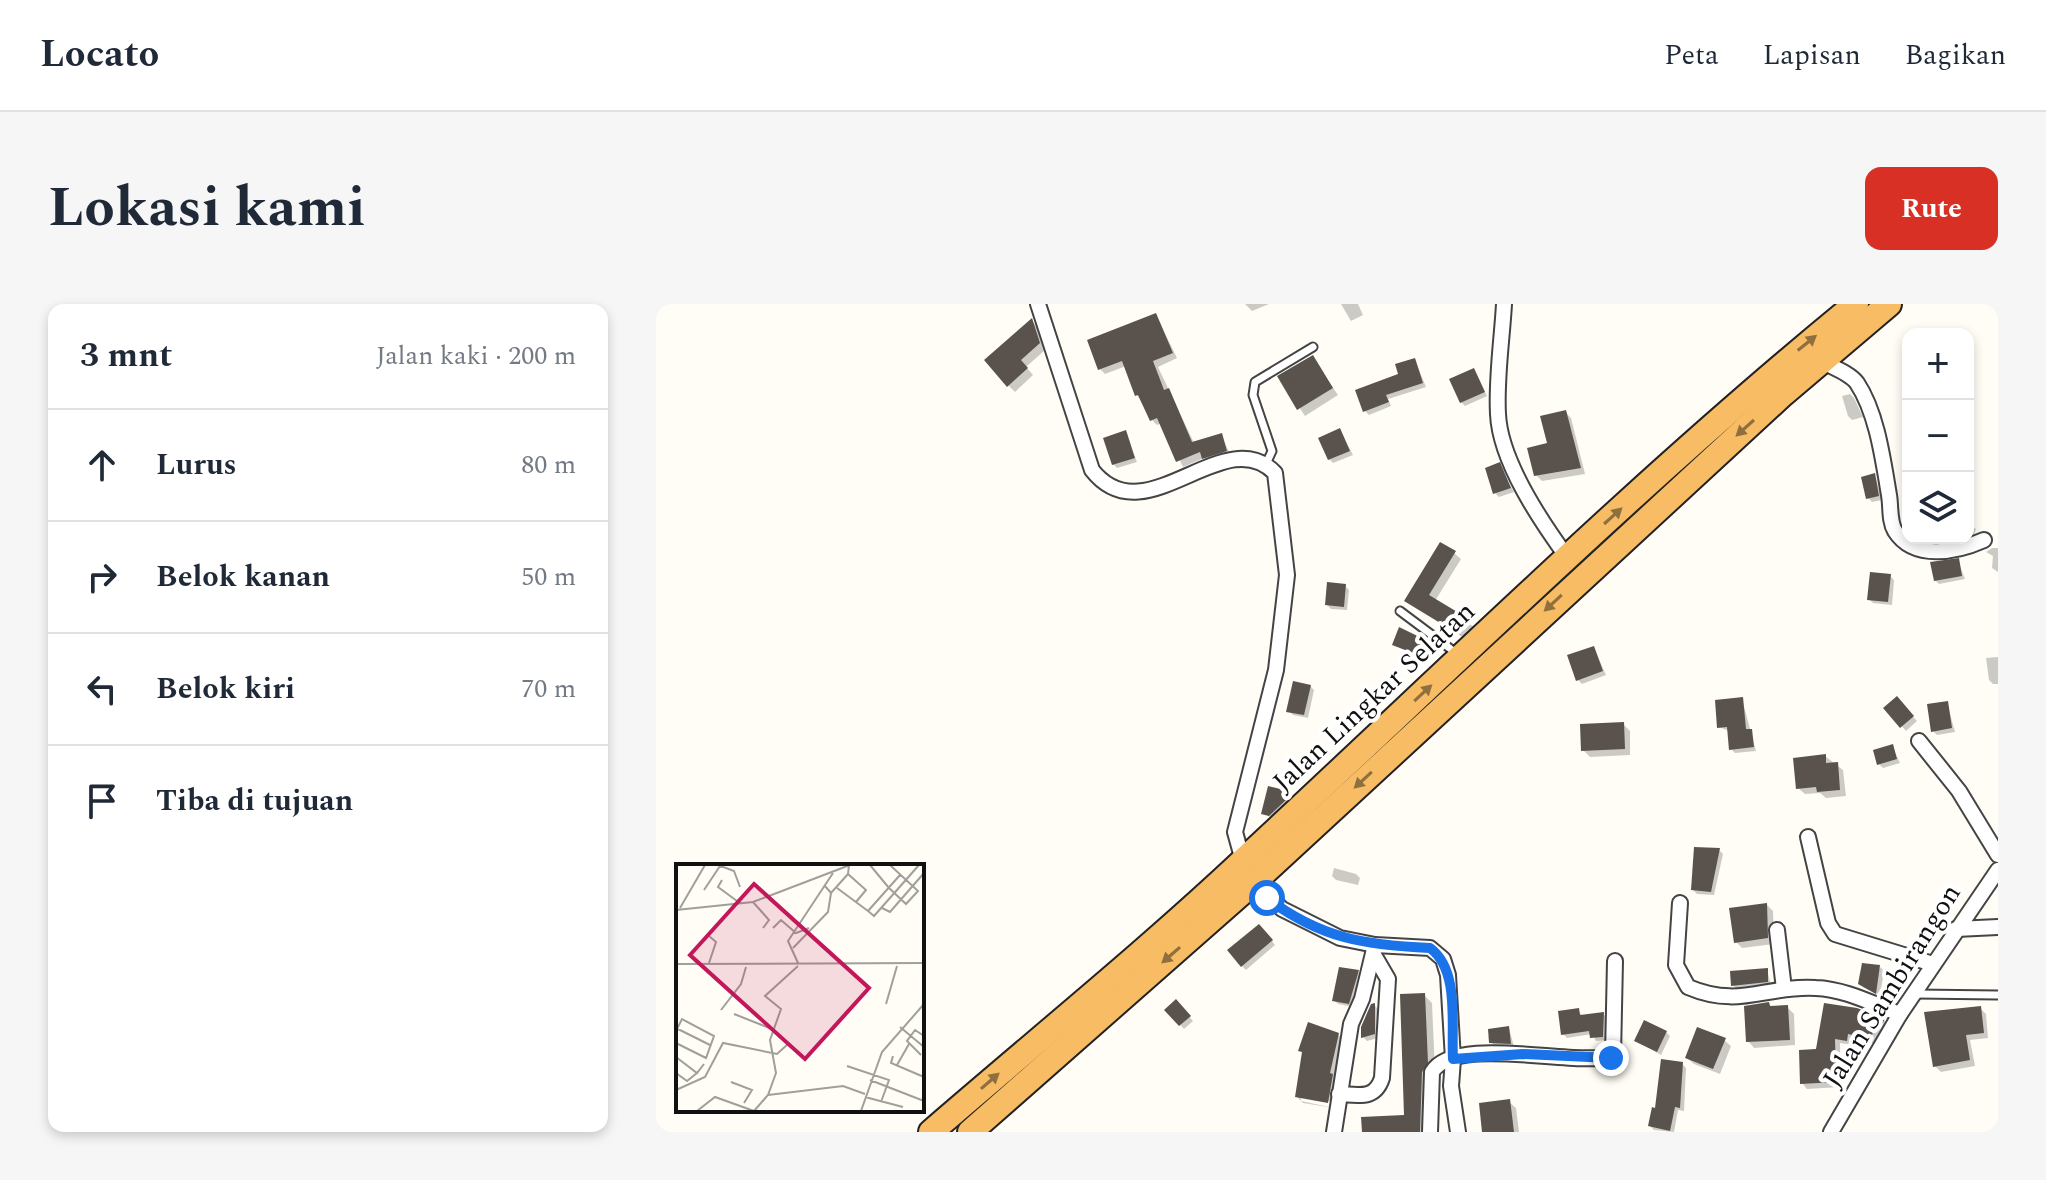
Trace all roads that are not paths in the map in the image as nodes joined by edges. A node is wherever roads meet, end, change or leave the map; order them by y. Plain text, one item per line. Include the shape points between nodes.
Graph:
1 (1504, 304) edge
2 (1856, 304) edge
3 (1889, 304) edge
4 (1041, 305) edge
5 (1313, 347) dead end
6 (1821, 361) junction
7 (1775, 385) junction
8 (1266, 464) junction
9 (1984, 540) dead end
10 (1567, 557) junction
11 (1400, 611) dead end
12 (1461, 657) junction
13 (1919, 741) dead end
14 (1808, 837) dead end
15 (1998, 855) edge
16 (1998, 870) edge
17 (1249, 872) junction
18 (1680, 903) dead end
19 (1998, 927) edge
20 (1956, 929) junction
21 (1777, 930) dead end
22 (1375, 950) junction
23 (1615, 961) dead end
24 (1933, 964) junction
25 (1784, 989) junction
26 (1913, 994) junction
27 (1998, 995) edge
28 (1900, 1014) junction
29 (1453, 1059) junction
30 (1339, 1094) junction
31 (931, 1132) edge
32 (970, 1132) edge
33 (1333, 1132) edge
34 (1430, 1132) edge
35 (1458, 1132) edge
36 (1831, 1132) edge

1 - 10 street via 1498,401 1502,438 1524,489
7 -> 2 highway, Jalan Lingkar Selatan
3 - 6 highway, Jalan Lingkar Selatan
4 - 8 street via 1092,470 1110,488 1140,493 1235,460
5 - 8 lane via 1259,377 1253,388 1271,445
6 - 7 highway, Jalan Lingkar Selatan
6 - 9 street via 1855,380 1866,399 1892,523 1903,541 1912,547 1961,550
10 -> 7 highway, Jalan Lingkar Selatan
7 -> 17 highway, Jalan Lingkar Selatan
8 - 17 street via 1279,484 1287,575 1276,670 1235,832
10 - 12 highway, Jalan Lingkar Selatan
11 - 12 lane
17 -> 12 highway, Jalan Lingkar Selatan
13 - 15 street via 1959,791
14 - 24 street via 1835,934
16 - 20 street, Jalan Sambirangon
17 - 22 street via 1267,898 1300,920
31 -> 17 highway, Jalan Lingkar Selatan
17 -> 32 highway, Jalan Lingkar Selatan
18 - 25 street via 1676,965 1688,987 1729,999
19 - 20 street
20 - 24 street, Jalan Sambirangon
21 - 25 street
22 - 29 street via 1430,948 1443,959
22 - 30 street via 1351,1024
22 - 30 street via 1388,979 1382,1078 1369,1095
23 - 29 street via 1611,1058 1512,1054
24 - 26 street, Jalan Sambirangon
25 - 28 street via 1833,989
26 - 27 lane
26 - 28 street, Jalan Sambirangon
28 - 36 street, Jalan Sambirangon
29 - 34 street via 1432,1072
29 - 35 street
30 - 33 street

